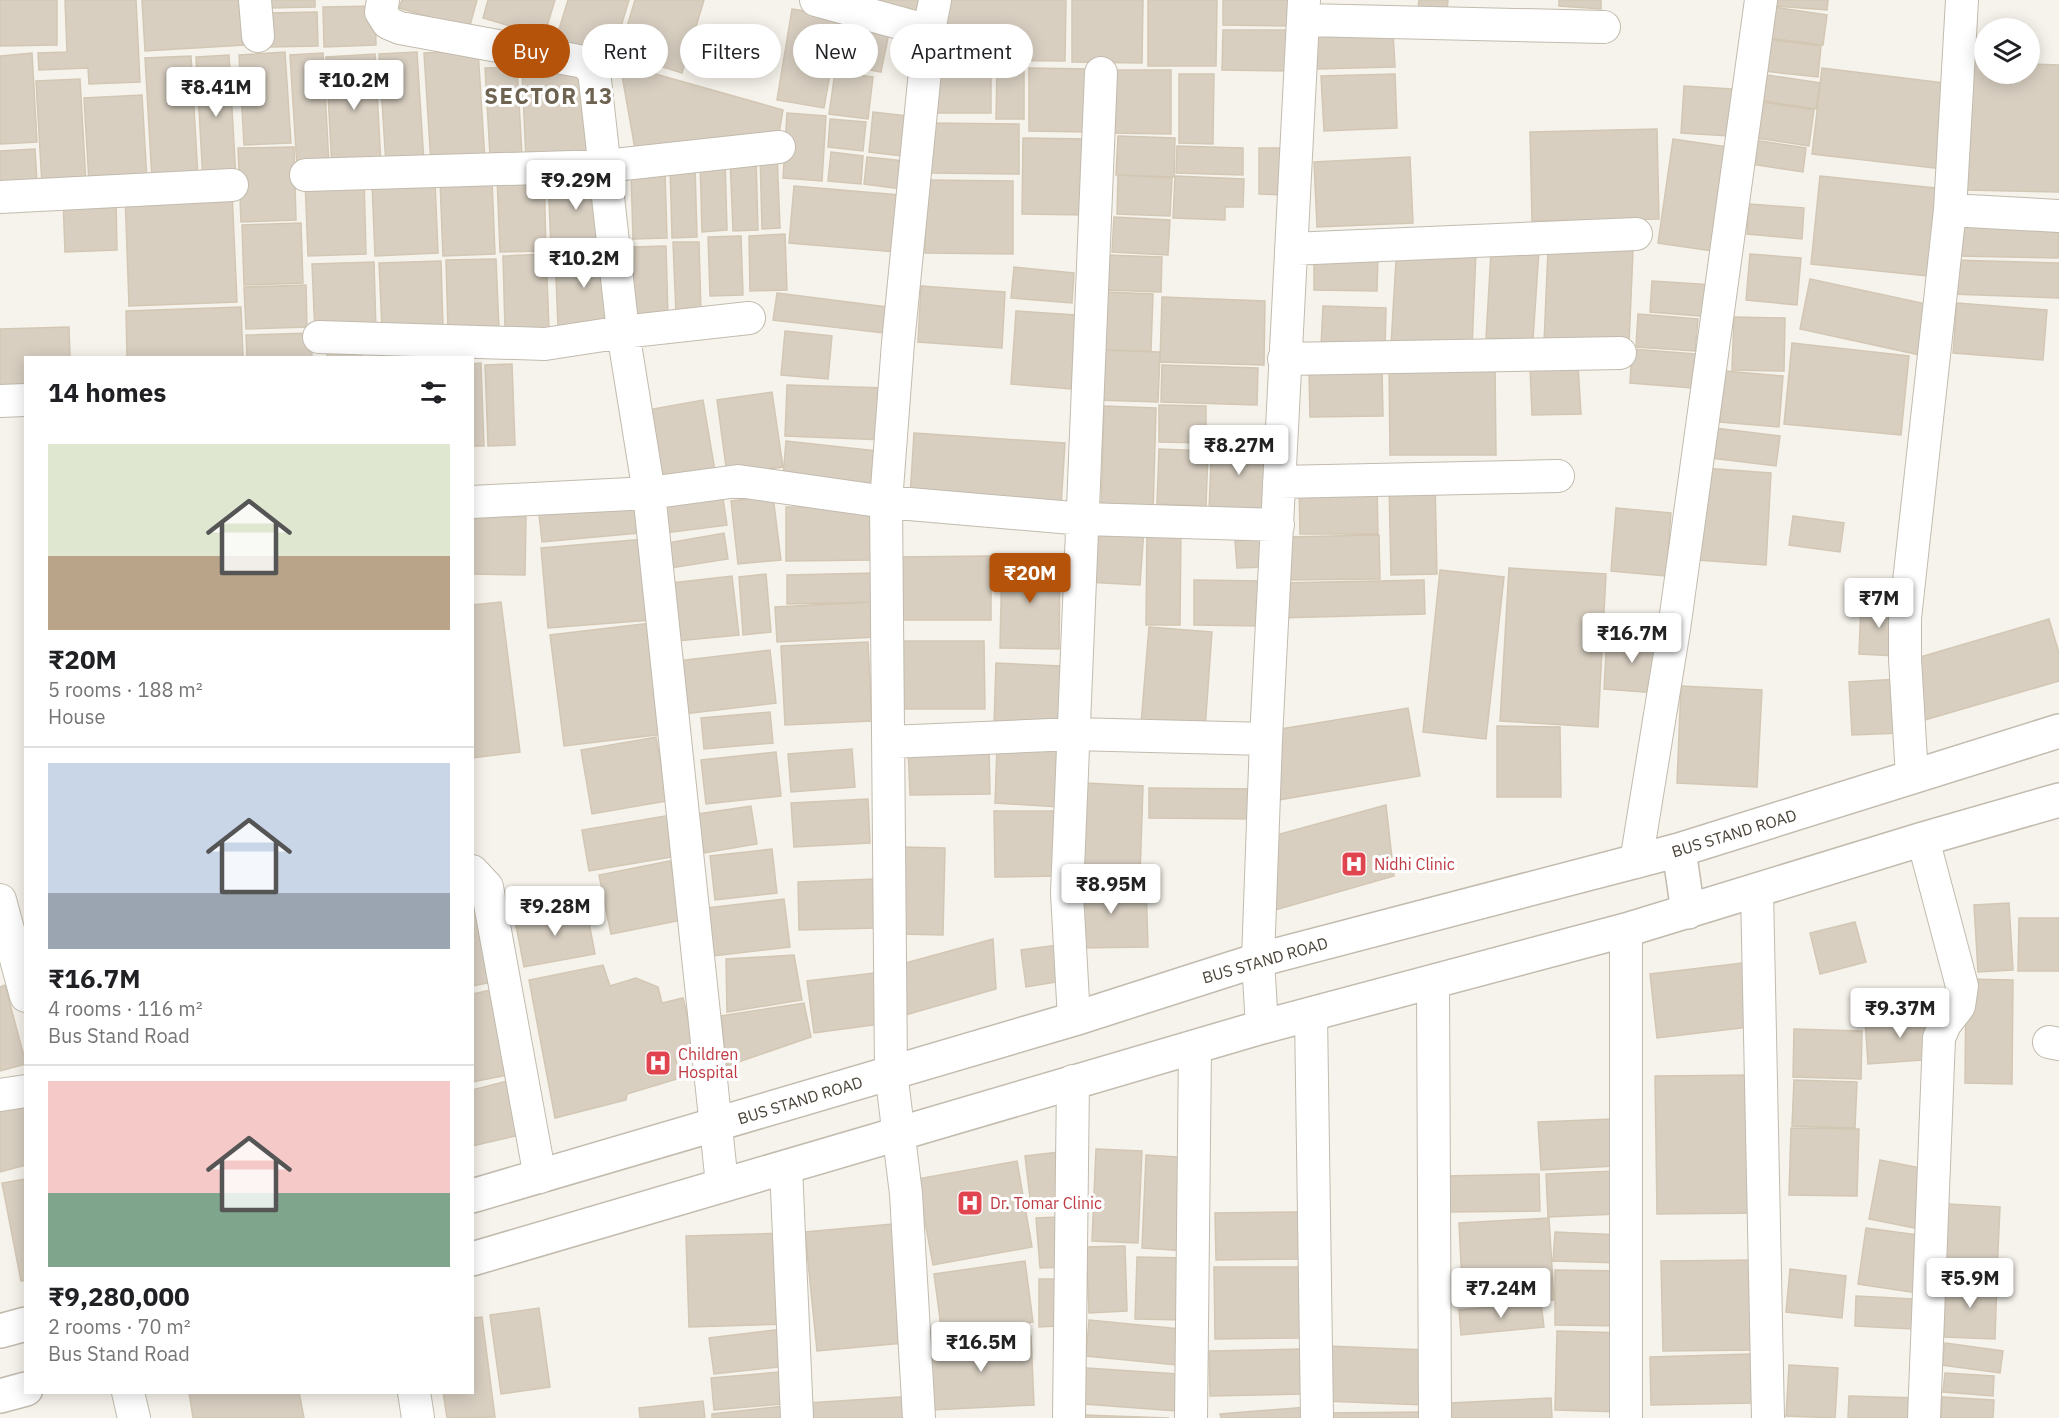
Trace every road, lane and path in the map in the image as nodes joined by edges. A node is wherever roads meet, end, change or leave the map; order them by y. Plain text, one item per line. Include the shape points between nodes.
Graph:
1 (255, 0) edge
2 (383, 0) edge
3 (816, 0) edge
4 (935, 0) edge
5 (1761, 0) edge
6 (1962, 0) edge
7 (1304, 10) edge
8 (903, 24) edge
9 (930, 24) edge
10 (1604, 27) dead end
11 (258, 36) dead end
12 (1101, 73) dead end
13 (923, 78) edge
14 (780, 147) dead end
15 (605, 166) junction
16 (306, 176) dead end
17 (232, 185) dead end
18 (0, 197) edge
19 (1950, 210) junction
20 (2059, 216) edge
21 (1636, 234) dead end
22 (1291, 249) junction
23 (749, 318) dead end
24 (623, 332) junction
25 (319, 337) dead end
26 (1620, 353) dead end
27 (1284, 359) junction
28 (24, 400) edge
29 (0, 401) edge
30 (1558, 476) dead end
31 (1279, 482) junction
32 (649, 493) junction
33 (474, 502) edge
34 (886, 502) junction
35 (1084, 519) junction
36 (1278, 525) junction
37 (2059, 731) edge
38 (1073, 734) junction
39 (1266, 739) junction
40 (890, 742) junction
41 (1912, 777) junction
42 (2059, 800) edge
43 (1923, 839) junction
44 (1679, 850) junction
45 (1636, 862) junction
46 (474, 873) edge
47 (1757, 891) junction
48 (0, 900) edge
49 (1688, 912) junction
50 (1626, 930) junction
51 (1258, 960) junction
52 (1433, 982) junction
53 (24, 989) edge
54 (1311, 1014) junction
55 (1074, 1019) junction
56 (1262, 1026) junction
57 (1195, 1048) junction
58 (891, 1072) junction
59 (1073, 1081) junction
60 (24, 1091) edge
61 (0, 1095) edge
62 (716, 1126) junction
63 (900, 1133) junction
64 (786, 1167) junction
65 (540, 1177) junction
66 (722, 1184) junction
67 (474, 1195) edge
68 (474, 1258) edge
69 (24, 1325) edge
70 (0, 1331) edge
71 (24, 1390) edge
72 (128, 1394) edge
73 (414, 1394) edge
74 (0, 1396) edge
75 (134, 1418) edge
76 (418, 1418) edge
77 (797, 1418) edge
78 (919, 1418) edge
79 (1069, 1418) edge
80 (1191, 1418) edge
81 (1317, 1418) edge
82 (1435, 1418) edge
83 (1626, 1418) edge
84 (1768, 1418) edge
85 (1924, 1418) edge

1 - 11 street
2 - 15 street via 381,12 388,23 400,28 584,62 594,71
3 - 8 street
4 - 9 street
5 - 45 street via 1674,629
6 - 19 street
7 - 10 street
7 - 22 street
12 - 35 street
13 - 34 street
14 - 15 street
15 - 16 street
15 - 24 street
17 - 18 street
19 - 20 street
19 - 41 street via 1905,618
21 - 22 street
22 - 27 street
23 - 24 street
24 - 25 street via 512,345
24 - 32 street
26 - 27 street
27 - 31 street
28 - 29 street
30 - 31 street
31 - 36 street
32 - 33 street
32 - 34 street via 738,482
32 - 62 street
34 - 35 street
34 - 40 street
35 - 36 street
35 - 38 street
36 - 39 street
37 - 41 street, BUS STAND ROAD
38 - 39 street
38 - 40 street
38 - 55 street via 1067,893
39 - 51 street
40 - 58 street
41 - 44 street, BUS STAND ROAD
42 - 43 street
43 - 47 street
43 - 85 street via 1962,992 1959,1006 1939,1038
44 - 45 street, BUS STAND ROAD
44 - 49 street
45 - 51 street, BUS STAND ROAD
46 - 65 street via 487,887
47 - 49 street
47 - 84 street
48 - 53 street
49 - 50 street
50 - 52 street
50 - 83 street
51 - 55 street, BUS STAND ROAD
51 - 56 street
52 - 54 street
52 - 82 street
54 - 56 street
54 - 81 street
55 - 58 street, BUS STAND ROAD
56 - 57 street
57 - 59 street
57 - 80 street
58 - 62 street, BUS STAND ROAD
58 - 63 street
59 - 63 street
59 - 79 street
60 - 61 street
62 - 65 street, BUS STAND ROAD
62 - 66 street
63 - 64 street
63 - 78 street
64 - 66 street
64 - 77 street
65 - 67 street, BUS STAND ROAD
66 - 68 street
69 - 70 street
71 - 74 street
72 - 75 street
73 - 76 street

